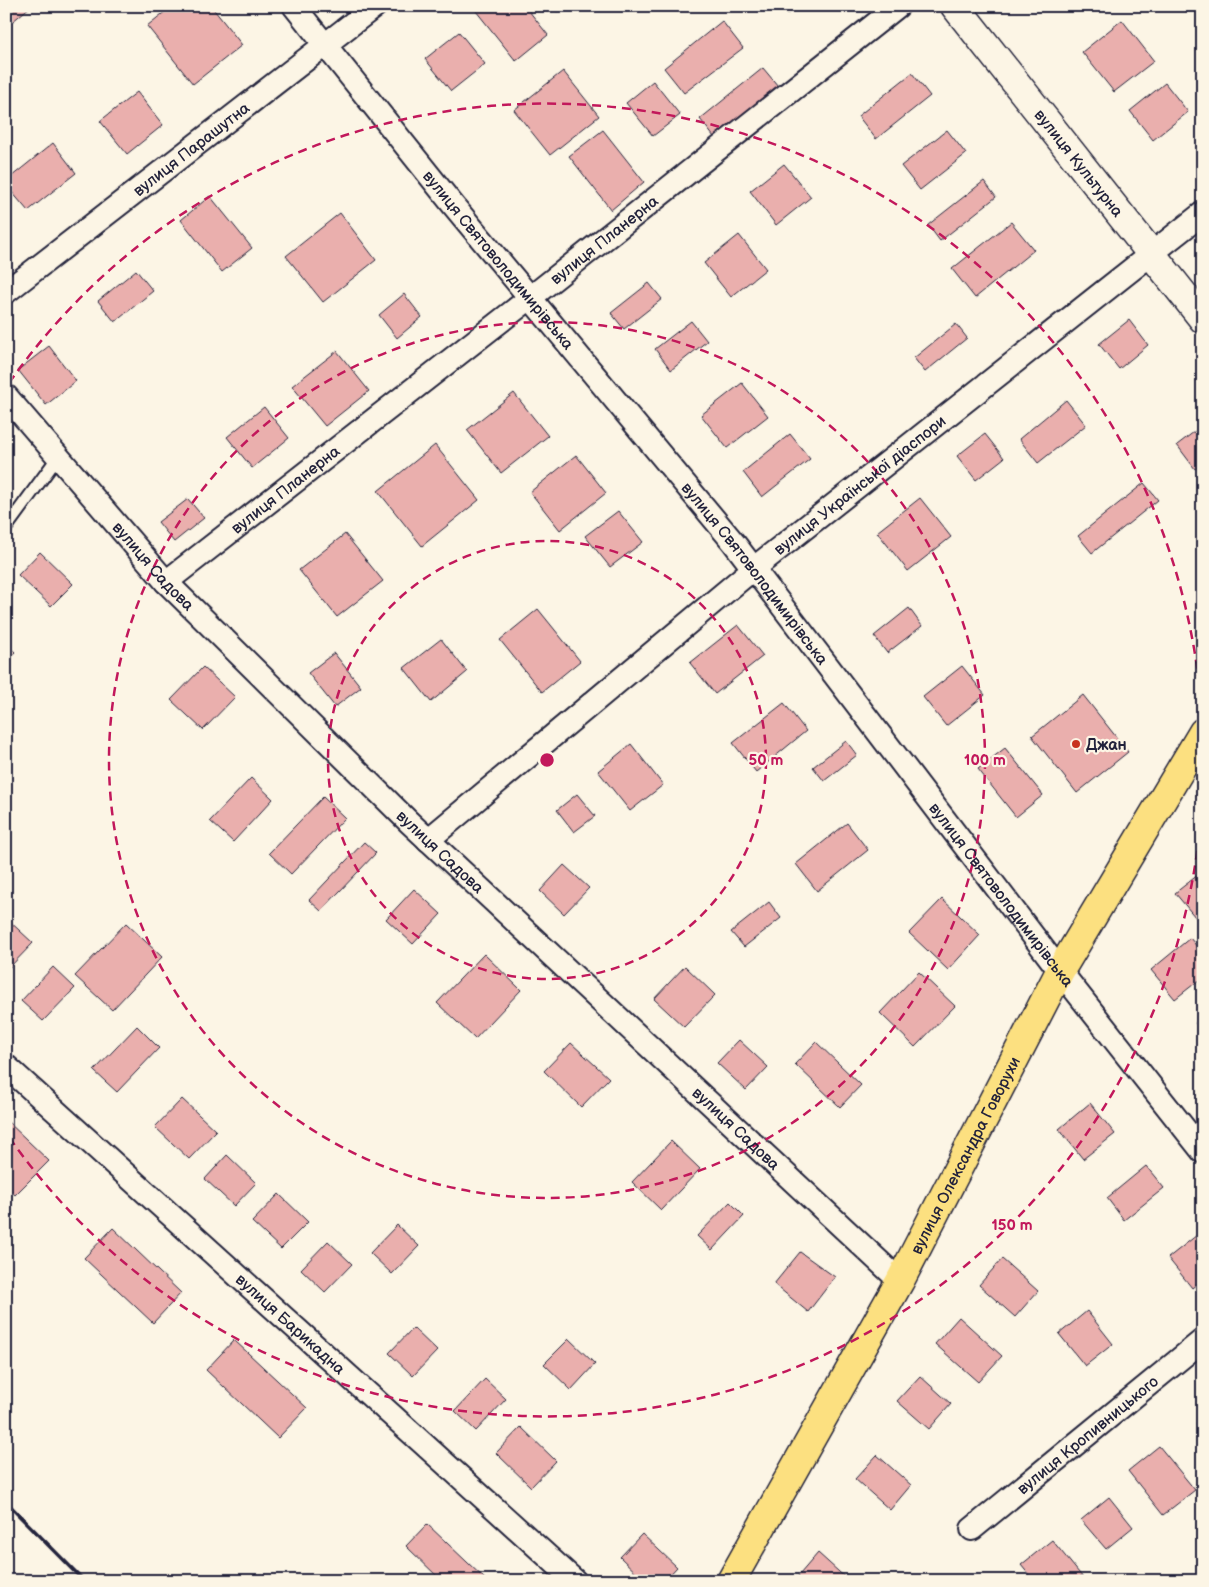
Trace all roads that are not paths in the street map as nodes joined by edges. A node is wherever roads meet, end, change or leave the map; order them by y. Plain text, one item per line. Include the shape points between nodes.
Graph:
1 (294, 6) edge
2 (375, 6) edge
3 (898, 6) edge
4 (955, 6) edge
5 (324, 45) junction
6 (1203, 213) edge
7 (1151, 254) junction
8 (6, 292) edge
9 (530, 298) junction
10 (1203, 319) edge
11 (6, 396) edge
12 (58, 457) junction
13 (6, 528) edge
14 (753, 569) junction
15 (166, 582) junction
16 (1203, 732) edge
17 (428, 840) junction
18 (1060, 971) junction
19 (6, 1066) edge
20 (1203, 1152) edge
21 (900, 1280) junction
22 (1203, 1340) edge
23 (972, 1529) dead end
24 (575, 1581) edge
25 (731, 1581) edge

1 - 5 street, вулиця Святоволодимирівська
2 - 5 street, вулиця Парашутна
3 - 9 street, вулиця Планерна
4 - 7 street, вулиця Культурна
5 - 8 street, вулиця Парашутна
5 - 9 street, вулиця Святоволодимирівська
6 - 7 street, вулиця Української діаспори
7 - 10 street, вулиця Культурна
7 - 14 street, вулиця Української діаспори
9 - 14 street, вулиця Святоволодимирівська
9 - 15 street, вулиця Планерна
11 - 12 street, вулиця Садова
12 - 13 lane
12 - 15 street, вулиця Садова
14 - 17 street, вулиця Української діаспори
14 - 18 street, вулиця Святоволодимирівська
15 - 17 street, вулиця Садова
16 - 18 main road, вулиця Олександра Говорухи
17 - 21 street, вулиця Садова
18 - 20 street, вулиця Святоволодимирівська
18 - 21 main road, вулиця Олександра Говорухи
19 - 24 street, вулиця Барикадна
21 - 25 main road, вулиця Олександра Говорухи
22 - 23 street, вулиця Кропивницького

